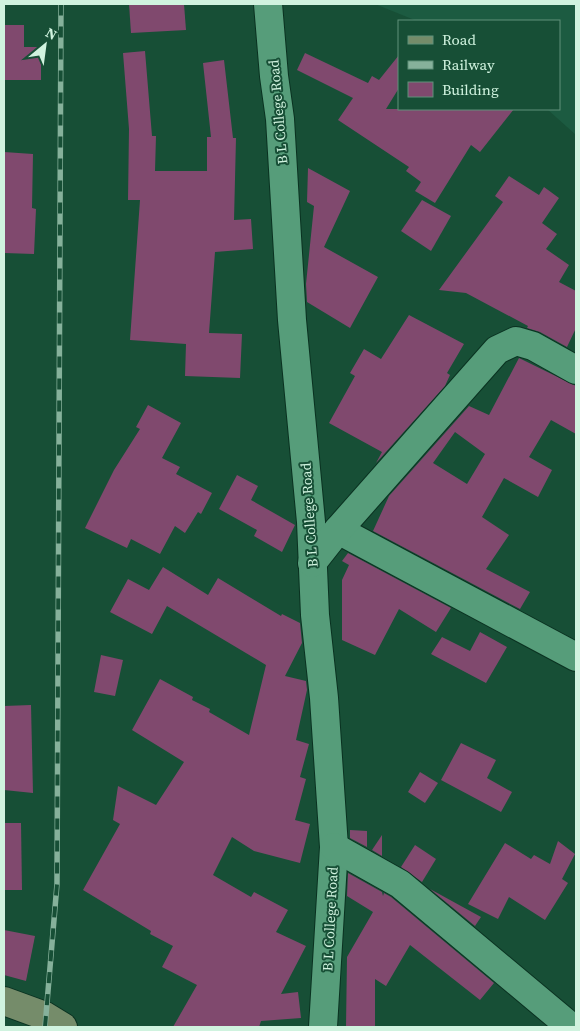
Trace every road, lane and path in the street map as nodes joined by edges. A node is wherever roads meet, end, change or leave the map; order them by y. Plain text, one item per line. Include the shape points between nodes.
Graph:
1 (268, 4) edge
2 (576, 370) edge
3 (338, 530) junction
4 (312, 563) junction
5 (576, 657) edge
6 (334, 847) junction
7 (4, 1001) edge
8 (63, 1027) edge
9 (323, 1027) edge
10 (571, 1027) edge

1 - 4 street, B L College Road via 280,119
2 - 3 street via 533,346 516,341 497,350
3 - 4 street
3 - 5 street
4 - 6 street, B L College Road
6 - 9 street, B L College Road
6 - 10 street via 400,884
7 - 8 main road via 45,1016

